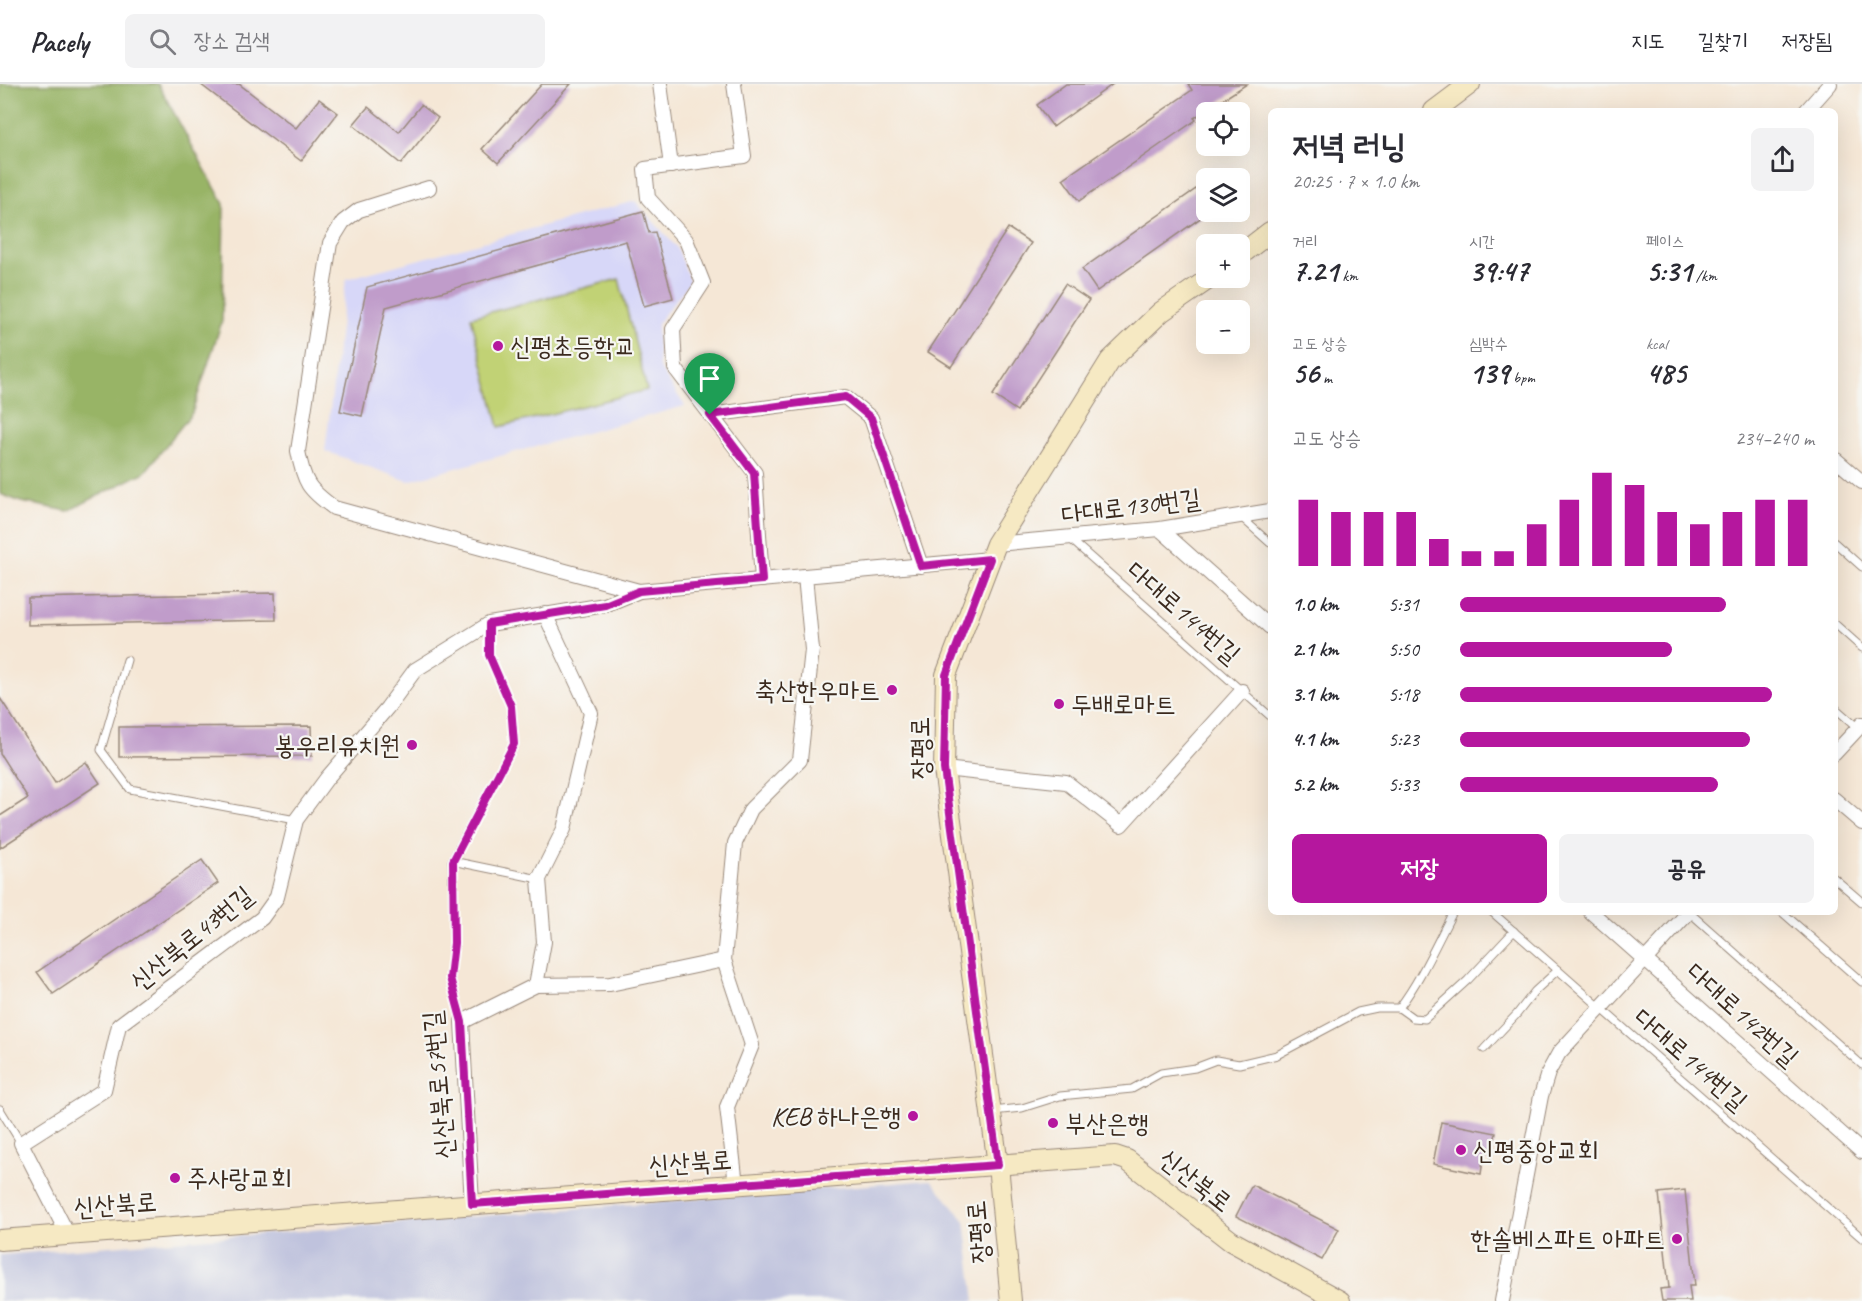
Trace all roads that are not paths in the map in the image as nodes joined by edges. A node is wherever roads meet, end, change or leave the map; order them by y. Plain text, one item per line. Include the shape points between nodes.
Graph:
1 (660, 84) edge
2 (734, 84) edge
3 (1470, 84) edge
4 (1830, 84) edge
5 (1438, 108) edge
6 (1809, 108) edge
7 (671, 166) junction
8 (429, 188) dead end
9 (1268, 234) edge
10 (1250, 247) edge
11 (1196, 288) edge
12 (710, 415) junction
13 (1838, 461) edge
14 (1862, 482) edge
15 (1268, 511) edge
16 (1240, 516) junction
17 (1160, 529) junction
18 (1069, 538) junction
19 (1268, 541) edge
20 (1838, 546) edge
21 (993, 552) junction
22 (921, 566) junction
23 (1862, 567) edge
24 (805, 576) junction
25 (762, 580) junction
26 (639, 591) junction
27 (546, 614) junction
28 (489, 624) junction
29 (1268, 625) edge
30 (1838, 627) edge
31 (1862, 648) edge
32 (128, 660) dead end
33 (1242, 691) junction
34 (1838, 710) edge
35 (1268, 714) edge
36 (1861, 728) edge
37 (1838, 750) edge
38 (944, 769) junction
39 (1838, 802) edge
40 (296, 820) junction
41 (1862, 823) edge
42 (453, 861) junction
43 (539, 879) junction
44 (1838, 881) edge
45 (1862, 902) edge
46 (1451, 915) edge
47 (1495, 915) edge
48 (1595, 915) edge
49 (1686, 915) edge
50 (1692, 915) edge
51 (1785, 915) edge
52 (1514, 931) junction
53 (724, 960) junction
54 (1645, 960) junction
55 (1558, 970) junction
56 (1862, 982) edge
57 (536, 985) junction
58 (1399, 1008) junction
59 (1601, 1008) junction
60 (462, 1022) junction
61 (1484, 1049) dead end
62 (1862, 1065) edge
63 (0, 1109) edge
64 (992, 1111) junction
65 (21, 1143) junction
66 (1862, 1152) edge
67 (998, 1165) junction
68 (736, 1185) junction
69 (472, 1204) junction
70 (68, 1235) junction
71 (1862, 1238) edge
72 (0, 1240) edge
73 (1011, 1301) edge
74 (1340, 1301) edge
75 (1502, 1301) edge

1 - 7 street
2 - 7 street via 744,156
3 - 5 street
4 - 6 street
7 - 12 street via 645,170 648,198 686,240 703,283 673,329 675,368
8 - 26 street via 359,210 343,222 330,243 298,451 303,475 314,493 334,508
9 - 10 street
11 - 21 street, 장평로 via 1161,312 1110,362
12 - 22 street via 846,397 871,418
12 - 25 street via 754,473
13 - 14 street
15 - 16 street, 다대로130번길
16 - 17 street, 다대로130번길
16 - 19 lane
17 - 18 street, 다대로130번길
17 - 29 street
18 - 21 street, 다대로130번길
18 - 33 lane, 다대로144번길
20 - 23 lane
21 - 22 street, 다대로130번길
21 - 38 street, 장평로 via 946,675
22 - 24 street, 다대로130번길
24 - 25 street, 다대로130번길
24 - 53 street via 812,650 800,760 752,809 735,843
25 - 26 street, 다대로130번길
26 - 27 street via 605,605
27 - 28 street
27 - 43 street via 591,713 564,829
28 - 40 street, 신산북로43번길 via 415,670
28 - 42 lane, 신산북로57번길 via 489,655 511,706 514,744
30 - 31 lane
32 - 40 lane via 101,750 130,789
33 - 35 lane, 다대로144번길
33 - 38 street via 1121,825 1065,782
34 - 36 lane
36 - 37 street
38 - 64 street, 장평로
39 - 41 street
40 - 65 street, 신산북로43번길 via 277,897 262,918 119,1025 104,1090
42 - 43 lane
42 - 60 lane, 신산북로57번길 via 454,943 450,978
43 - 57 street via 544,942
44 - 45 lane
46 - 58 lane
47 - 52 lane, 다대로144번길
48 - 54 street, 다대로142번길
49 - 54 street
50 - 62 lane
51 - 56 lane
52 - 55 lane, 다대로144번길
52 - 58 lane via 1425,1019 1413,1018
53 - 57 street via 610,984
53 - 68 street via 752,1045 727,1107
54 - 59 street
54 - 66 street, 다대로142번길
55 - 59 lane, 다대로144번길
55 - 61 lane
57 - 60 street
58 - 64 lane via 1358,1011 1277,1055 1239,1064 1216,1060 1161,1073 1132,1089 1060,1096 1022,1108
59 - 71 lane, 다대로144번길
59 - 75 street via 1559,1053 1548,1073
60 - 69 street, 신산북로57번길
63 - 65 lane
64 - 67 street, 장평로
65 - 70 street
67 - 68 street, 신산북로
67 - 73 street, 장평로
67 - 74 street, 신산북로 via 1114,1156 1127,1160 1231,1241
68 - 69 street, 신산북로
69 - 70 street, 신산북로
70 - 72 street, 신산북로

